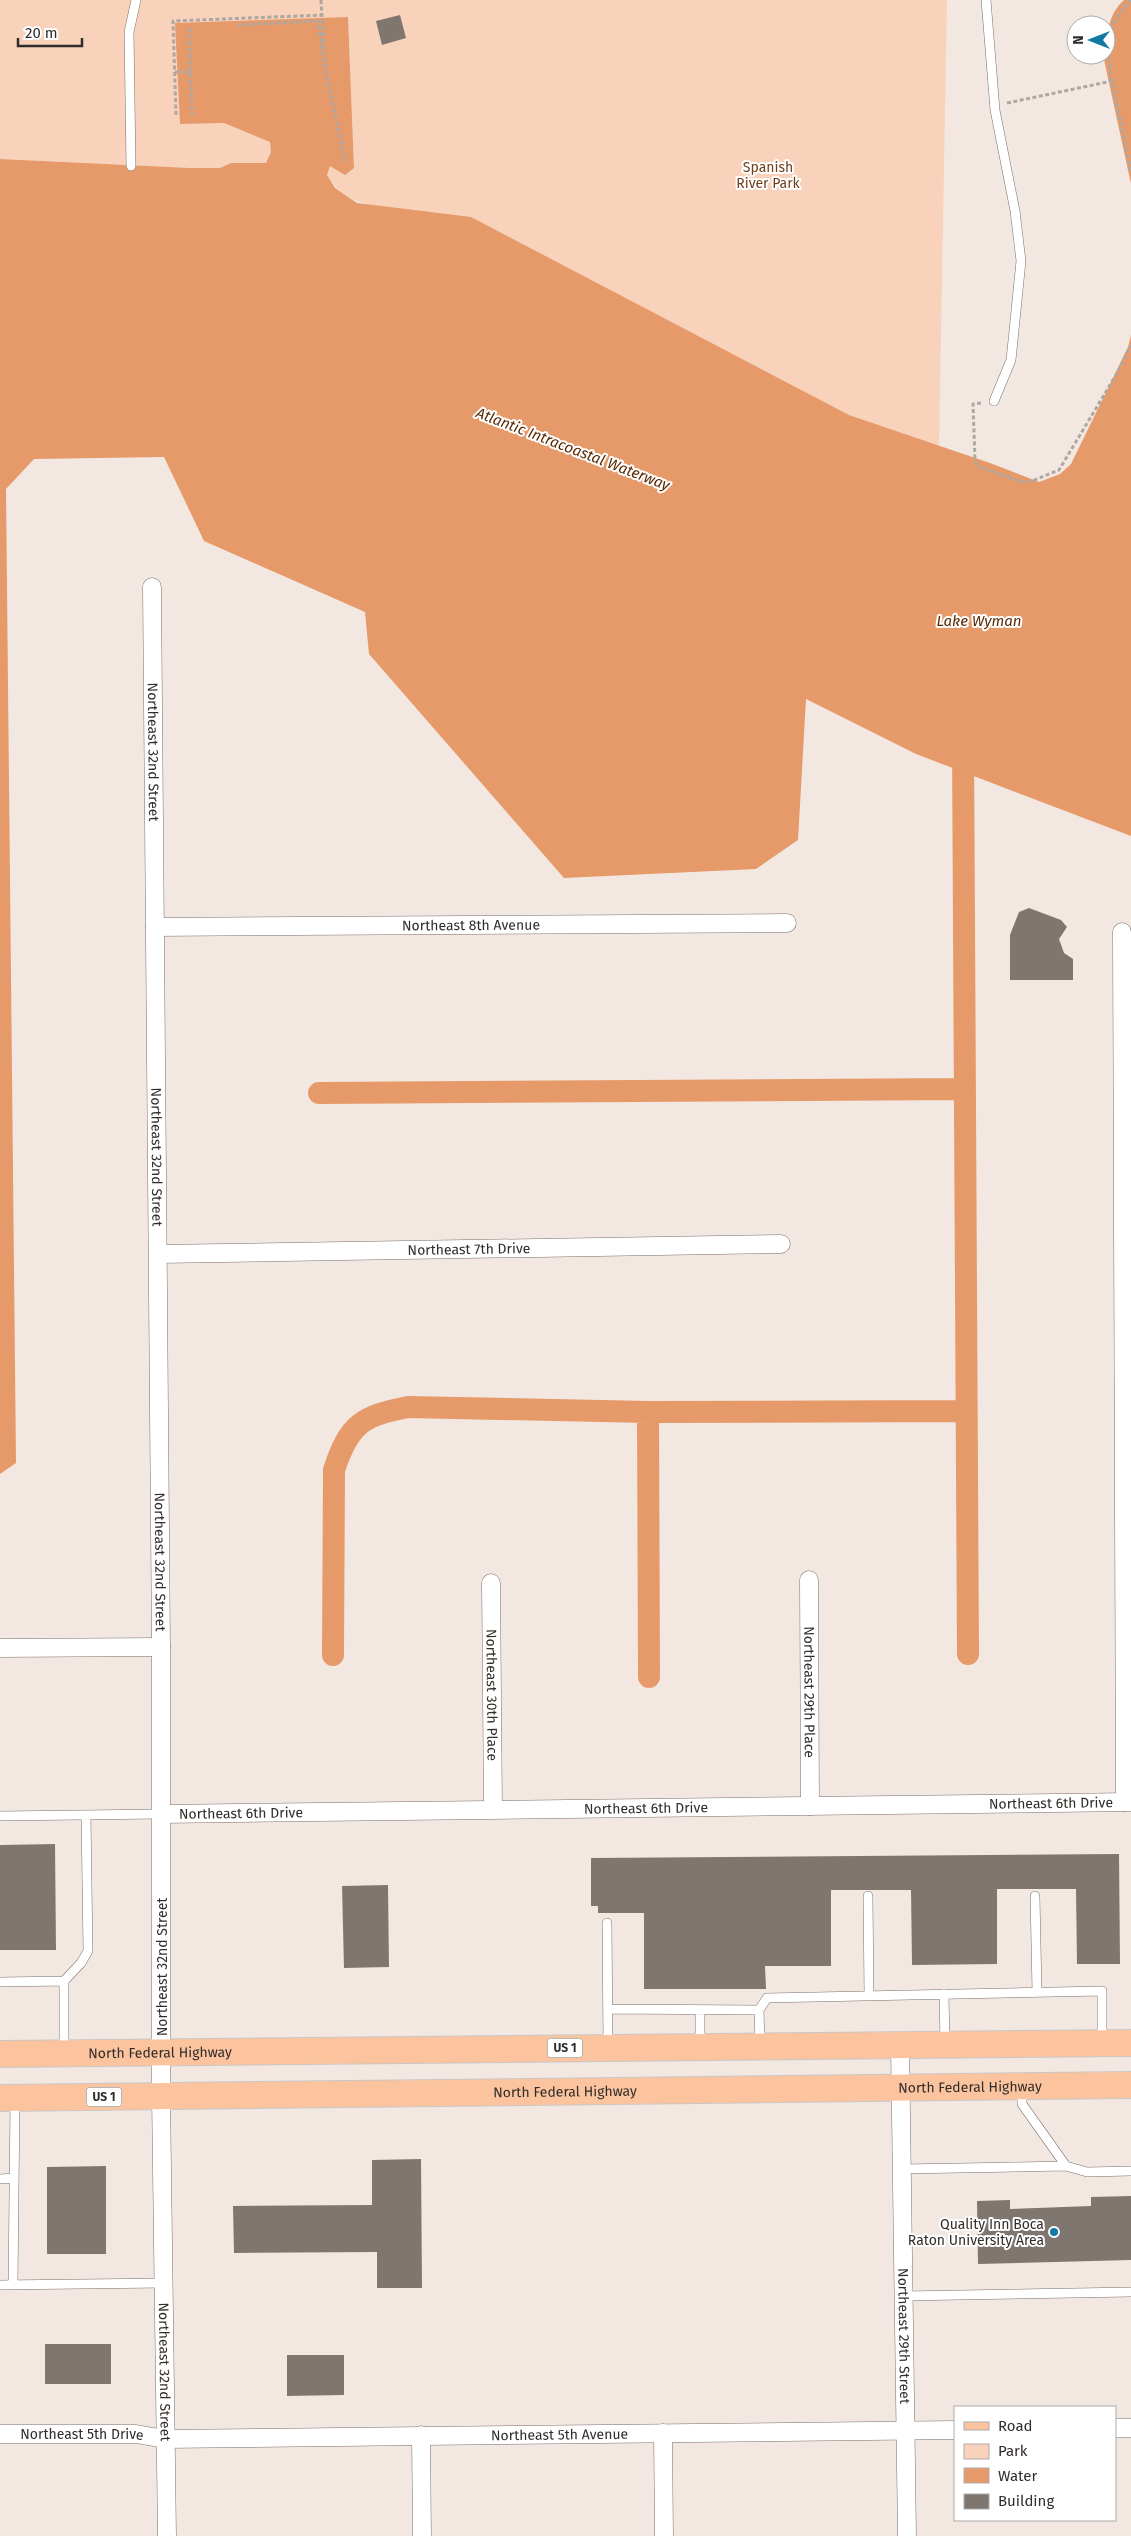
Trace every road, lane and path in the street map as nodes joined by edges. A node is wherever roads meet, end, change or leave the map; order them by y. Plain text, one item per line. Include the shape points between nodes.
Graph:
1 (136, 0) edge
2 (321, 0) edge
3 (986, 0) edge
4 (1131, 0) edge
5 (323, 15) junction
6 (238, 25) dead end
7 (189, 28) dead end
8 (325, 66) junction
9 (175, 72) junction
10 (191, 72) junction
11 (1112, 80) junction
12 (995, 105) junction
13 (176, 115) dead end
14 (192, 115) dead end
15 (345, 161) dead end
16 (131, 166) dead end
17 (1131, 171) edge
18 (1131, 345) edge
19 (994, 401) joint
20 (152, 587) dead end
21 (787, 923) dead end
22 (155, 927) junction
23 (1122, 932) dead end
24 (781, 1244) dead end
25 (158, 1254) junction
26 (809, 1580) dead end
27 (491, 1583) dead end
28 (161, 1647) junction
29 (0, 1648) edge
30 (1128, 1802) edge
31 (810, 1806) junction
32 (493, 1809) junction
33 (161, 1814) junction
34 (86, 1815) junction
35 (0, 1816) edge
36 (868, 1896) dead end
37 (1035, 1896) dead end
38 (607, 1922) dead end
39 (64, 1981) junction
40 (0, 1982) edge
41 (1037, 1992) junction
42 (944, 1994) junction
43 (869, 1996) junction
44 (608, 2009) junction
45 (700, 2010) junction
46 (759, 2010) junction
47 (1102, 2043) junction
48 (1131, 2043) edge
49 (900, 2045) junction
50 (945, 2045) junction
51 (700, 2047) junction
52 (760, 2047) junction
53 (608, 2048) junction
54 (162, 2052) junction
55 (64, 2053) junction
56 (0, 2054) edge
57 (1131, 2085) edge
58 (1022, 2086) junction
59 (901, 2087) junction
60 (161, 2096) junction
61 (7, 2098) edge
62 (1066, 2166) junction
63 (902, 2169) junction
64 (1131, 2171) edge
65 (14, 2178) junction
66 (0, 2179) edge
67 (163, 2283) junction
68 (0, 2285) edge
69 (12, 2285) junction
70 (1131, 2292) edge
71 (904, 2296) junction
72 (1116, 2428) edge
73 (1131, 2428) edge
74 (954, 2430) edge
75 (906, 2431) junction
76 (663, 2433) junction
77 (0, 2434) edge
78 (420, 2435) junction
79 (165, 2439) junction
80 (167, 2536) edge
81 (422, 2536) edge
82 (664, 2536) edge
83 (907, 2536) edge

1 - 16 lane via 129,32
2 - 5 path
3 - 12 lane
4 - 11 path via 1121,10 1109,36 1107,54
5 - 8 path
5 - 9 path via 173,21
6 - 8 path via 318,21
7 - 10 path
8 - 15 path
9 - 10 path
9 - 13 path
10 - 14 path
11 - 12 path
11 - 17 path
12 - 19 lane via 1021,262 1010,360
18 - 19 path via 1062,467 1046,476 1032,481 1014,481 977,466 973,404
20 - 22 street, Northeast 32nd Street
21 - 22 street, Northeast 8th Avenue
22 - 25 street, Northeast 32nd Street
23 - 30 street
24 - 25 street, Northeast 7th Drive
25 - 28 street, Northeast 32nd Street
26 - 31 street, Northeast 29th Place
27 - 32 street, Northeast 30th Place
28 - 29 street
28 - 33 street, Northeast 32nd Street
30 - 31 street, Northeast 6th Drive
31 - 32 street, Northeast 6th Drive
32 - 33 street, Northeast 6th Drive
33 - 34 lane
33 - 54 street, Northeast 32nd Street
34 - 35 lane
34 - 39 lane via 88,1951 81,1964
36 - 43 lane
37 - 41 lane
38 - 44 lane
39 - 40 lane
39 - 55 lane
41 - 42 lane
41 - 47 lane via 1102,1991
42 - 43 lane
42 - 50 lane
43 - 46 lane via 767,1998
44 - 45 lane
44 - 53 lane
45 - 46 lane
45 - 51 lane
46 - 52 lane
47 - 48 main road, North Federal Highway / US 1
47 - 50 main road, North Federal Highway / US 1
49 - 50 main road, North Federal Highway / US 1
49 - 52 main road, North Federal Highway / US 1
49 - 59 street, Northeast 29th Street
51 - 52 main road, North Federal Highway / US 1
51 - 53 main road, North Federal Highway / US 1
53 - 54 main road, North Federal Highway / US 1
54 - 55 main road, North Federal Highway / US 1
54 - 60 street, Northeast 32nd Street
55 - 56 main road, North Federal Highway / US 1
57 - 58 main road, North Federal Highway / US 1
58 - 59 main road, North Federal Highway / US 1
58 - 62 lane via 1022,2104
59 - 60 main road, North Federal Highway / US 1
59 - 63 street, Northeast 29th Street
60 - 61 main road, North Federal Highway / US 1
60 - 67 street, Northeast 32nd Street
61 - 65 lane
62 - 63 lane
62 - 64 lane via 1087,2172
63 - 71 street, Northeast 29th Street
65 - 66 lane
65 - 69 lane
67 - 69 lane
67 - 79 street, Northeast 32nd Street
68 - 69 lane
70 - 71 lane
71 - 75 street, Northeast 29th Street
72 - 73 street
74 - 75 street, Northeast 5th Avenue
75 - 76 street, Northeast 5th Avenue
75 - 83 street, Northeast 29th Street
76 - 78 street, Northeast 5th Avenue
76 - 82 street
77 - 79 street, Northeast 5th Drive via 136,2434
78 - 79 street, Northeast 5th Avenue
78 - 81 street
79 - 80 street, Northeast 32nd Street

